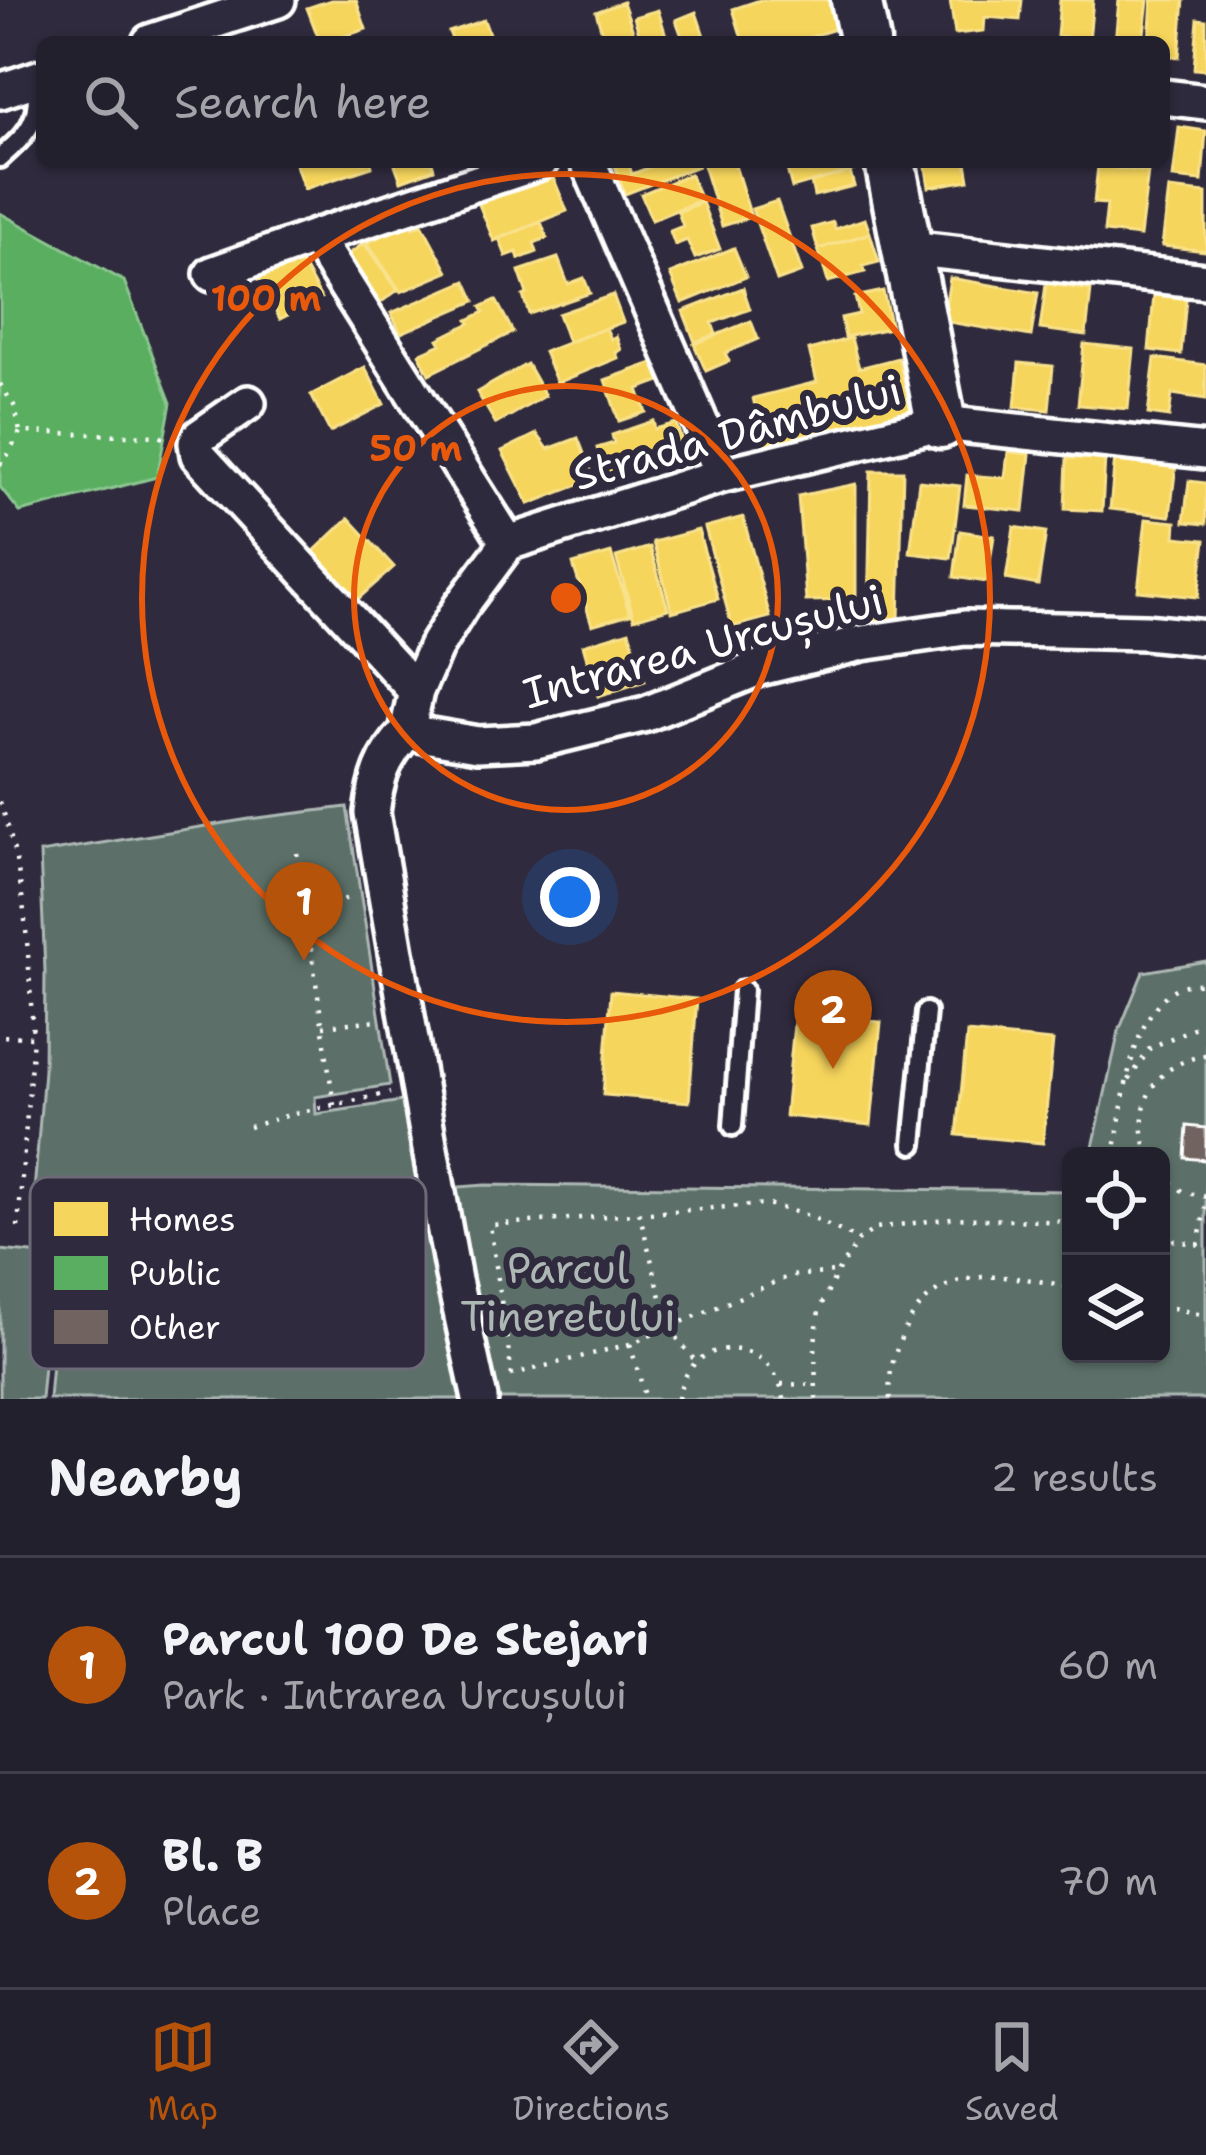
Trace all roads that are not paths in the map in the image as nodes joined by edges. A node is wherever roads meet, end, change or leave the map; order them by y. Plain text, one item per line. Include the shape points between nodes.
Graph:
1 (278, 0) edge
2 (856, 0) edge
3 (168, 36) edge
4 (864, 36) edge
5 (36, 79) edge
6 (0, 91) edge
7 (1170, 98) edge
8 (1206, 102) edge
9 (36, 113) edge
10 (0, 158) edge
11 (522, 168) edge
12 (591, 168) edge
13 (891, 168) edge
14 (315, 236) junction
15 (908, 248) junction
16 (212, 274) dead end
17 (1206, 281) edge
18 (248, 403) dead end
19 (941, 424) junction
20 (1206, 451) edge
21 (723, 475) junction
22 (508, 543) junction
23 (1206, 638) edge
24 (416, 691) junction
25 (407, 732) junction
26 (743, 990) dead end
27 (926, 1012) dead end
28 (733, 1126) dead end
29 (913, 1144) dead end
30 (478, 1391) edge

1 - 3 street
2 - 4 street
5 - 6 street
7 - 8 street
9 - 10 lane
11 - 14 street
12 - 21 street
13 - 15 street
14 - 16 street
14 - 22 street
15 - 17 street
15 - 19 street
18 - 24 street via 199,437 198,455
19 - 20 street, Strada Dâmbului
19 - 21 street, Strada Dâmbului
21 - 22 street, Strada Dâmbului
22 - 24 street via 443,634
23 - 25 street, Intrarea Urcușului via 965,628 759,668 646,714 536,742 478,744
24 - 25 street
25 - 30 street via 376,777 372,813
26 - 28 lane
27 - 29 lane

